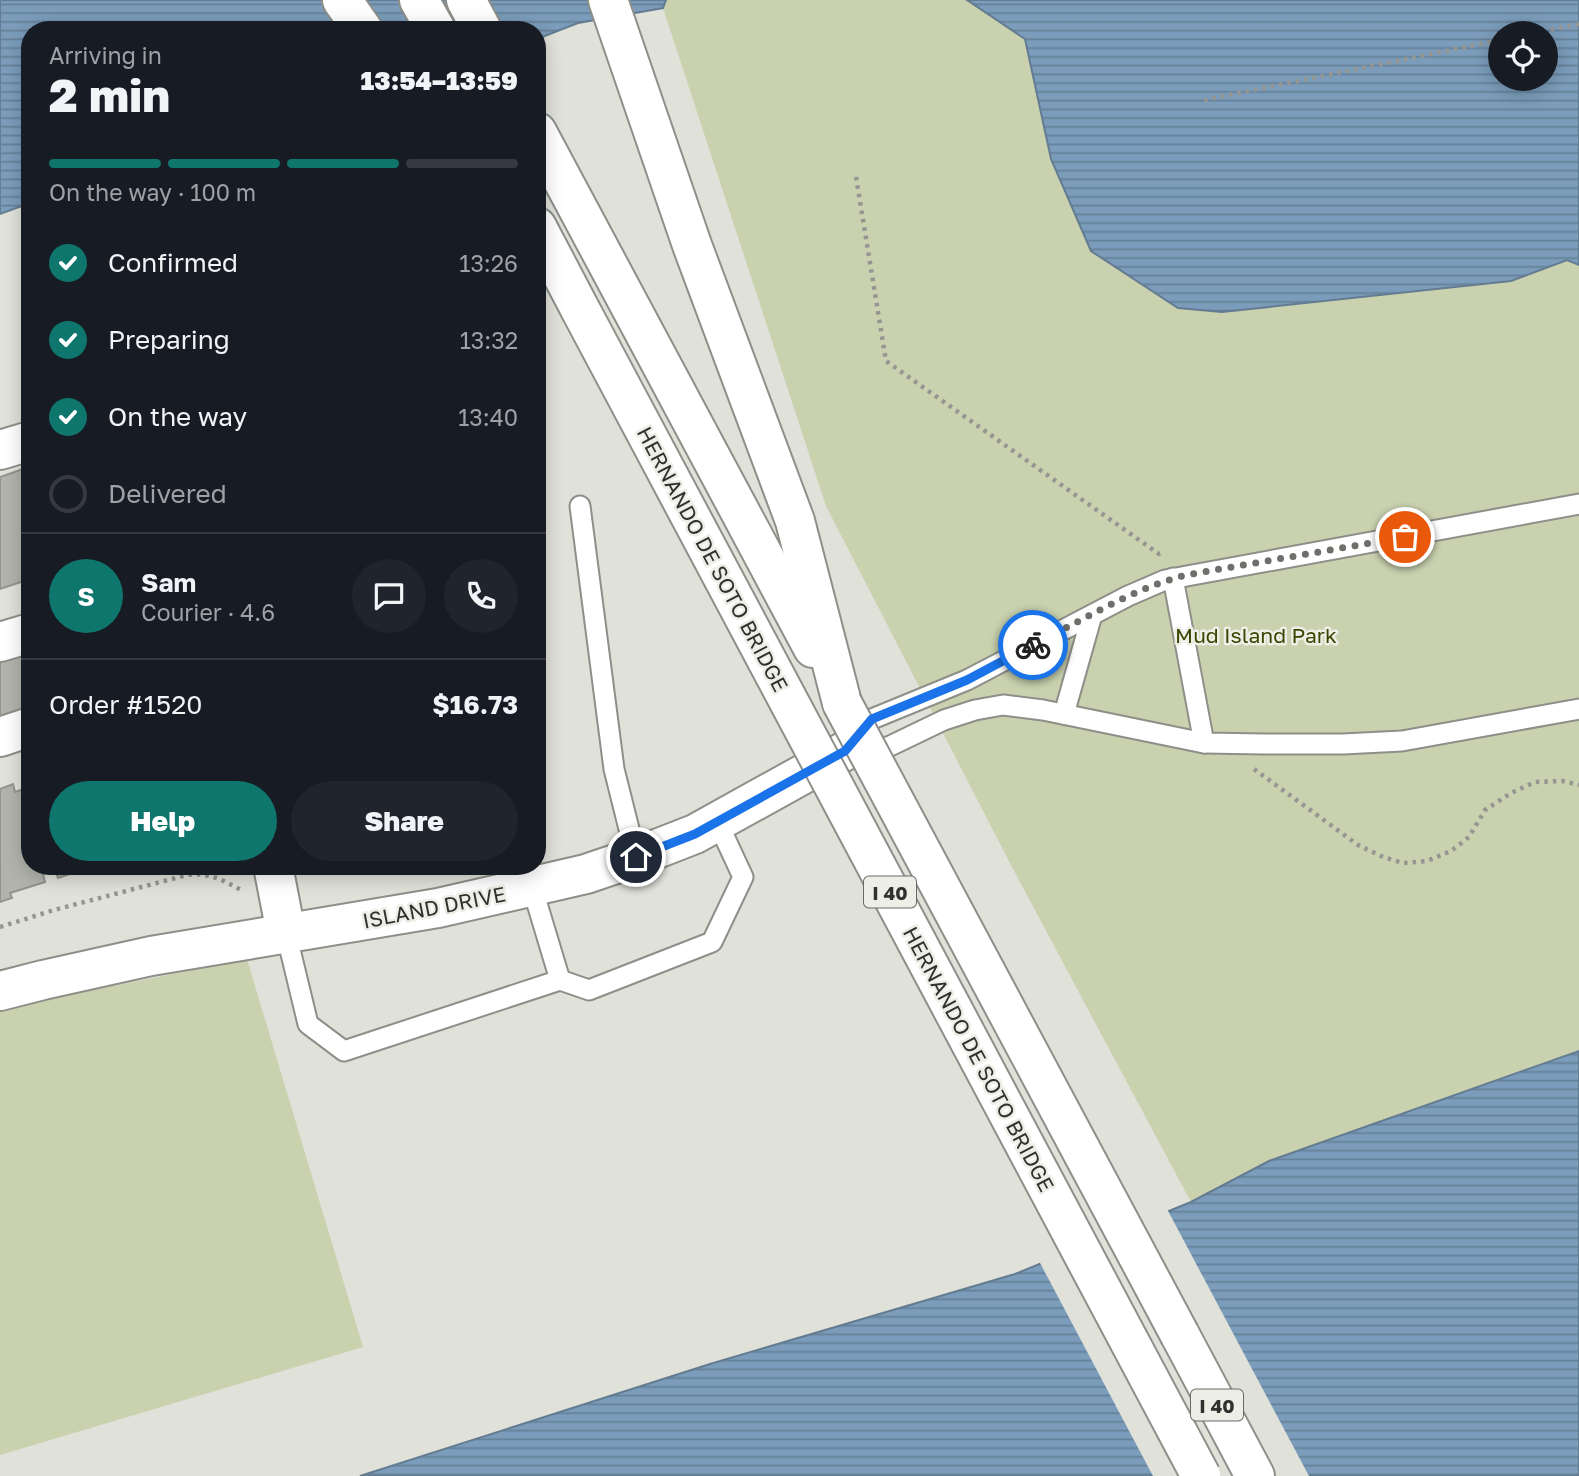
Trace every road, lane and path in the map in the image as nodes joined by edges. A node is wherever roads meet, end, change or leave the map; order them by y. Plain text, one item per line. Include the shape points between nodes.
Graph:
1 (342, 0) edge
2 (419, 0) edge
3 (466, 0) edge
4 (608, 0) edge
5 (357, 21) edge
6 (431, 21) edge
7 (477, 21) edge
8 (1579, 24) edge
9 (1558, 28) edge
10 (1488, 42) edge
11 (1204, 100) dead end
12 (546, 149) edge
13 (856, 177) dead end
14 (546, 244) edge
15 (546, 266) edge
16 (580, 309) junction
17 (21, 443) edge
18 (0, 450) edge
19 (1579, 504) edge
20 (580, 506) dead end
21 (1172, 551) dead end
22 (1172, 579) junction
23 (1092, 615) junction
24 (21, 636) edge
25 (0, 642) edge
26 (842, 703) junction
27 (1579, 709) edge
28 (1064, 714) junction
29 (21, 730) edge
30 (0, 737) edge
31 (1203, 743) junction
32 (845, 751) junction
33 (1252, 768) dead end
34 (1579, 785) edge
35 (717, 821) junction
36 (636, 857) junction
37 (186, 875) edge
38 (207, 875) edge
39 (530, 877) edge
40 (276, 879) edge
41 (0, 927) edge
42 (286, 933) junction
43 (560, 981) junction
44 (0, 992) edge
45 (1201, 1476) edge
46 (1255, 1476) edge

1 - 5 main road
2 - 6 main road
3 - 7 main road
4 - 26 main road via 692,245 795,521
8 - 9 path
10 - 11 path
12 - 26 main road, I 40
13 - 21 path via 886,361 1159,554
14 - 16 main road, I 40
15 - 16 main road
16 - 45 main road, HERNANDO DE SOTO BRIDGE / I 40, bridge
17 - 18 main road
19 - 22 lane
20 - 36 lane via 614,769
22 - 23 lane
22 - 31 lane
23 - 28 lane
23 - 32 lane via 967,680 872,719
24 - 25 main road
26 - 46 main road, I 40, bridge
27 - 31 lane via 1402,741
28 - 31 lane
28 - 32 lane via 1003,705 984,708 944,720 888,747
29 - 30 main road
32 - 35 main road, ISLAND DRIVE
33 - 34 path via 1358,845 1403,863 1427,861 1451,851 1469,838 1485,810 1535,782
35 - 36 main road, ISLAND DRIVE
35 - 43 lane via 743,877 712,942 589,990
36 - 39 main road, ISLAND DRIVE via 586,874
37 - 41 path
38 - 40 path via 252,894 267,894
39 - 42 main road, ISLAND DRIVE via 438,908
39 - 43 lane
40 - 42 main road
42 - 43 lane via 308,1024 344,1051
42 - 44 main road, ISLAND DRIVE via 151,956

